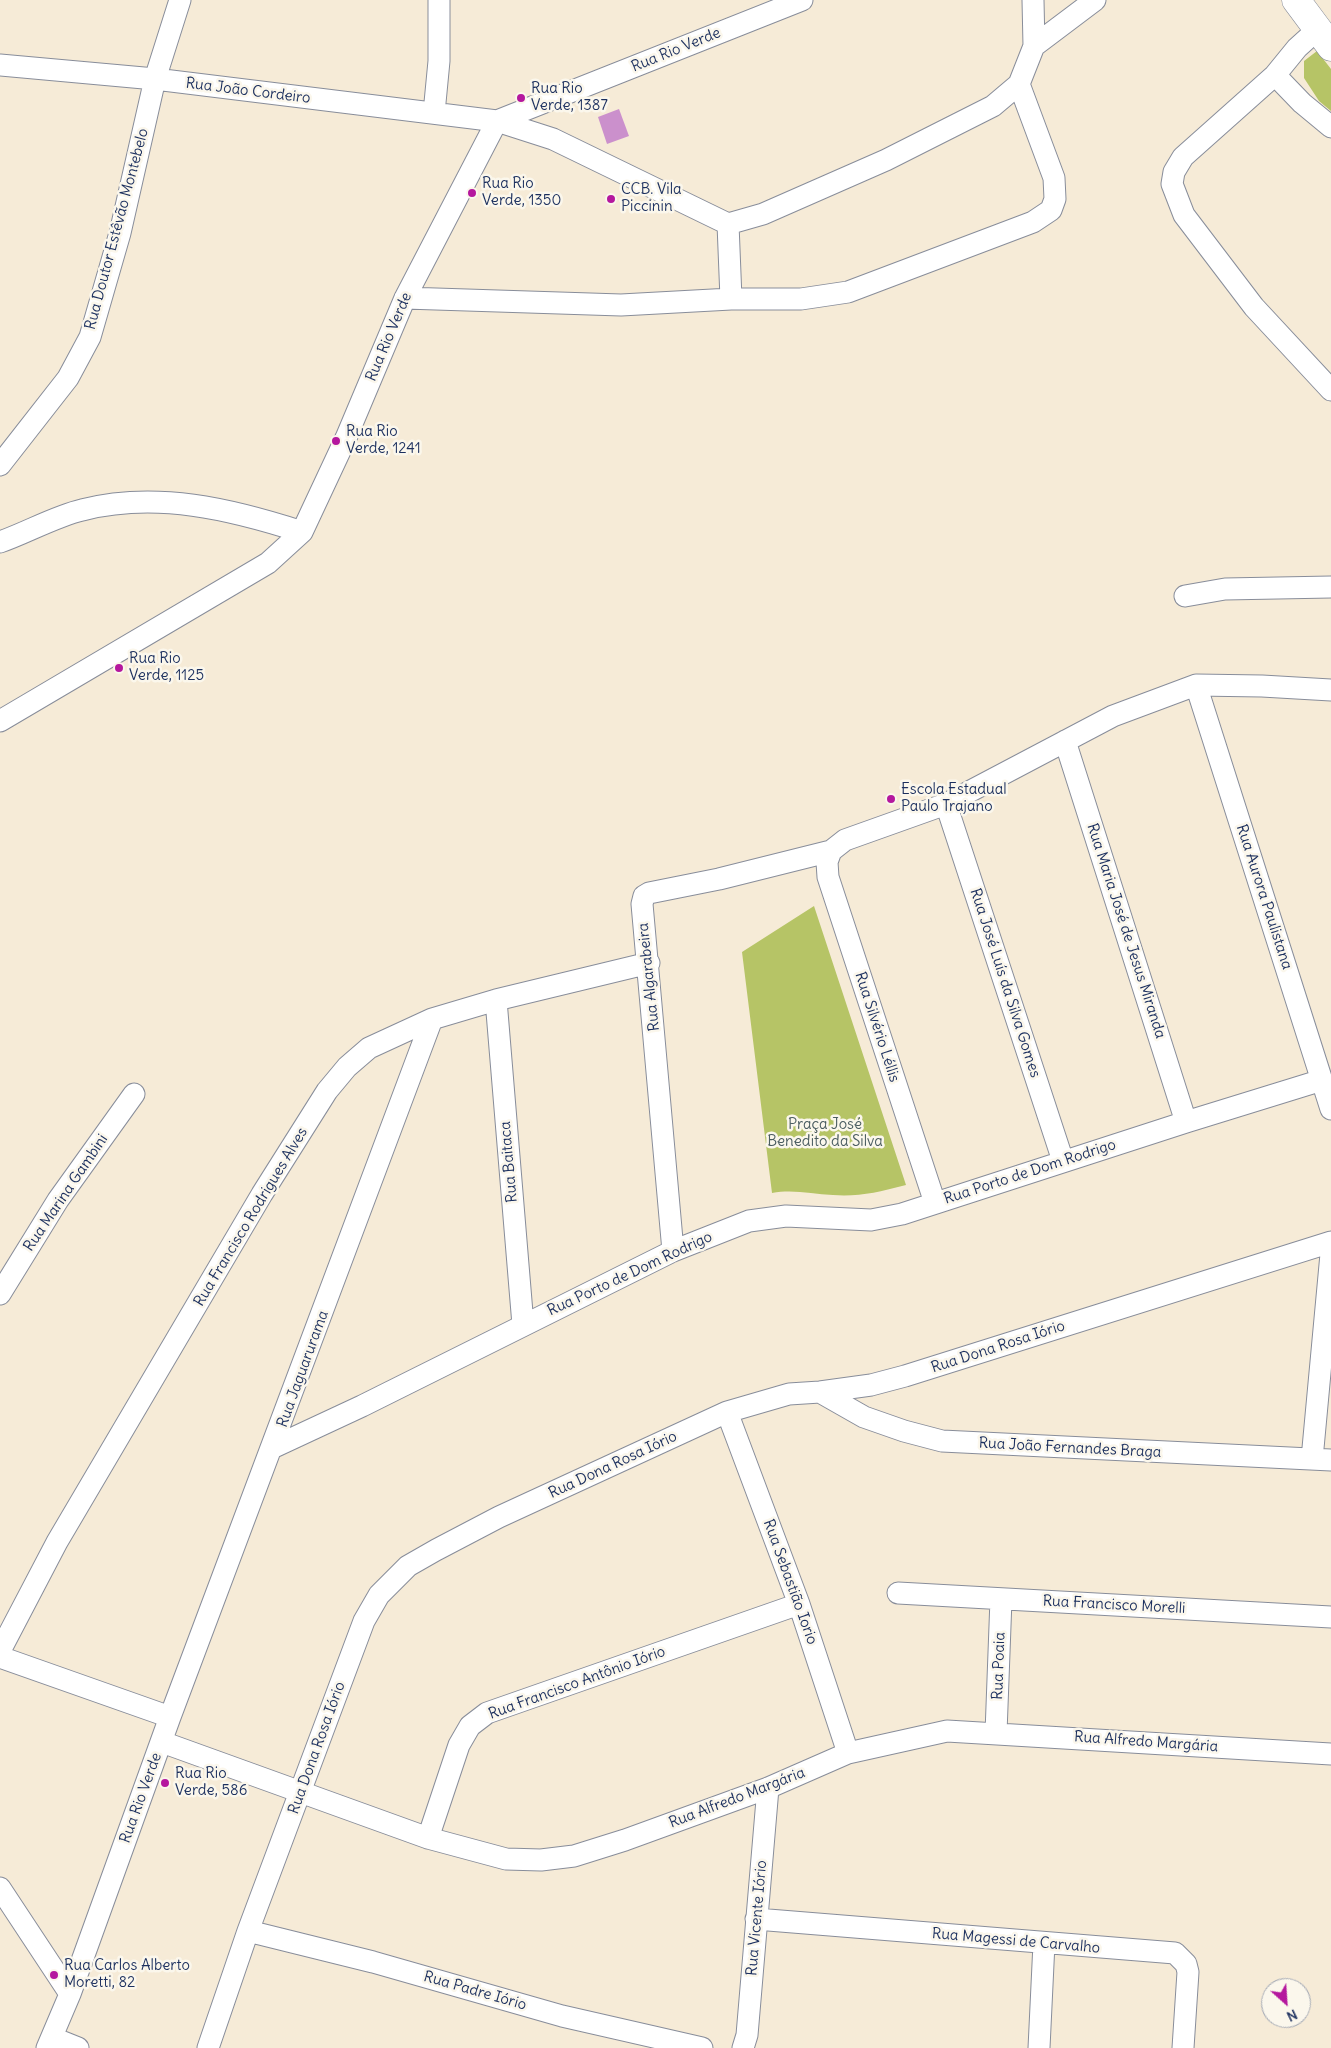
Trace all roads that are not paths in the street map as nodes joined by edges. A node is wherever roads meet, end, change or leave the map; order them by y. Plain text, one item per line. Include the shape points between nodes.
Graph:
1 (180, 0) edge
2 (439, 0) edge
3 (802, 0) edge
4 (1033, 0) edge
5 (1095, 0) edge
6 (1296, 0) edge
7 (1324, 38) edge
8 (1034, 46) junction
9 (0, 65) edge
10 (1275, 75) junction
11 (155, 79) junction
12 (1018, 84) junction
13 (434, 113) junction
14 (496, 121) junction
15 (1331, 127) edge
16 (728, 224) junction
17 (404, 298) junction
18 (731, 299) junction
19 (1331, 390) edge
20 (0, 465) edge
21 (302, 532) junction
22 (0, 542) edge
23 (1331, 586) edge
24 (1184, 596) dead end
25 (1196, 685) junction
26 (1331, 690) edge
27 (0, 720) edge
28 (1065, 741) junction
29 (946, 804) junction
30 (831, 851) junction
31 (649, 964) junction
32 (496, 1000) junction
33 (432, 1019) junction
34 (1328, 1093) edge
35 (134, 1094) dead end
36 (1186, 1122) junction
37 (1063, 1161) junction
38 (935, 1203) junction
39 (1331, 1242) edge
40 (673, 1250) junction
41 (1331, 1254) edge
42 (0, 1294) edge
43 (523, 1325) junction
44 (820, 1392) junction
45 (727, 1412) junction
46 (274, 1447) junction
47 (1321, 1460) edge
48 (898, 1593) dead end
49 (1001, 1599) junction
50 (799, 1604) junction
51 (1331, 1617) edge
52 (0, 1651) edge
53 (0, 1657) edge
54 (170, 1717) junction
55 (996, 1733) junction
56 (162, 1742) junction
57 (848, 1753) junction
58 (1331, 1754) edge
59 (768, 1788) junction
60 (301, 1791) junction
61 (428, 1838) junction
62 (0, 1888) edge
63 (756, 1919) junction
64 (248, 1931) junction
65 (1044, 1943) junction
66 (70, 1994) junction
67 (50, 2043) edge
68 (78, 2048) edge
69 (208, 2048) edge
70 (702, 2048) edge
71 (743, 2048) edge
72 (1039, 2048) edge
73 (1184, 2048) edge

1 - 11 street, Rua Doutor Estêvão Montebelo
2 - 13 street
3 - 14 street, Rua Rio Verde
4 - 8 street
5 - 8 street
6 - 7 main road
7 - 10 street via 1297,48
8 - 12 street
9 - 11 street, Rua João Cordeiro
10 - 15 street
10 - 19 street via 1183,157 1174,172 1172,184 1184,215 1254,307
11 - 13 street, Rua João Cordeiro
11 - 20 street, Rua Doutor Estêvão Montebelo via 120,233 90,336 68,378
12 - 16 street via 993,106 886,160 763,214
12 - 18 street via 1054,178 1055,199 1050,210 1033,222 848,292 800,299
13 - 14 street, Rua João Cordeiro
14 - 16 street, Rua João Cordeiro via 553,139
14 - 17 street, Rua Rio Verde
16 - 18 street
17 - 18 street via 621,305
17 - 21 street, Rua Rio Verde via 346,438
21 - 22 street via 204,505 128,501 80,510
21 - 27 street, Rua Rio Verde via 268,563
23 - 24 street via 1226,589
25 - 26 street
25 - 28 street via 1136,707
25 - 34 street, Rua Aurora Paulistana
28 - 29 street
28 - 36 street, Rua Maria José de Jesus Miranda
29 - 30 street via 853,837
29 - 37 street, Rua José Luís da Silva Gomes
30 - 31 street, Rua Algarabeira via 644,896 642,904
30 - 38 street, Rua Silvério Léllis via 827,862 828,877
31 - 32 street, Rua Francisco Rodrigues Alves
31 - 40 street, Rua Algarabeira
32 - 33 street, Rua Francisco Rodrigues Alves
32 - 43 street, Rua Baitaca
33 - 46 street, Rua Jaguarurama
33 - 52 street, Rua Francisco Rodrigues Alves via 369,1048 327,1091 262,1194 57,1542
34 - 36 street, Rua Porto de Dom Rodrigo
35 - 42 street, Rua Marina Gambini via 58,1200
36 - 37 street, Rua Porto de Dom Rodrigo
37 - 38 street, Rua Porto de Dom Rodrigo
38 - 40 street, Rua Porto de Dom Rodrigo via 871,1220 786,1216 750,1221
39 - 44 street, Rua Dona Rosa Iório via 905,1376 871,1385
40 - 43 street, Rua Porto de Dom Rodrigo
41 - 47 street
43 - 46 street, Rua Porto de Dom Rodrigo
44 - 45 street, Rua Dona Rosa Iório via 789,1394
44 - 47 street, Rua João Fernandes Braga via 864,1417 942,1442
45 - 50 street, Rua Sebastião Iorio
45 - 60 street, Rua Dona Rosa Iório via 499,1517 408,1566 378,1596 364,1621
46 - 54 street, Rua Jaguarurama
48 - 49 street, Rua Francisco Morelli
49 - 51 street, Rua Francisco Morelli
49 - 55 street, Rua Poaia
50 - 57 street, Rua Sebastião Iorio
50 - 61 street, Rua Francisco Antônio Iório via 487,1713 470,1726 459,1745
53 - 54 street
54 - 56 street, Rua Rio Verde
55 - 57 street, Rua Alfredo Margária via 947,1731
55 - 58 street, Rua Alfredo Margária
56 - 60 street, Rua Alfredo Margária
56 - 66 street, Rua Rio Verde
57 - 59 street, Rua Alfredo Margária
59 - 61 street, Rua Alfredo Margária via 574,1856 506,1859
59 - 63 street, Rua Vicente Iório
60 - 61 street, Rua Alfredo Margária
60 - 64 street, Rua Dona Rosa Iório
62 - 66 street
63 - 65 street, Rua Magessi de Carvalho
63 - 71 street, Rua Vicente Iório via 747,2035
64 - 69 street, Rua Dona Rosa Iório
64 - 70 street, Rua Padre Iório via 374,1962 562,2016
65 - 72 street
65 - 73 street, Rua Magessi de Carvalho via 1182,1957 1188,1972
66 - 67 street, Rua Rio Verde
67 - 68 street

